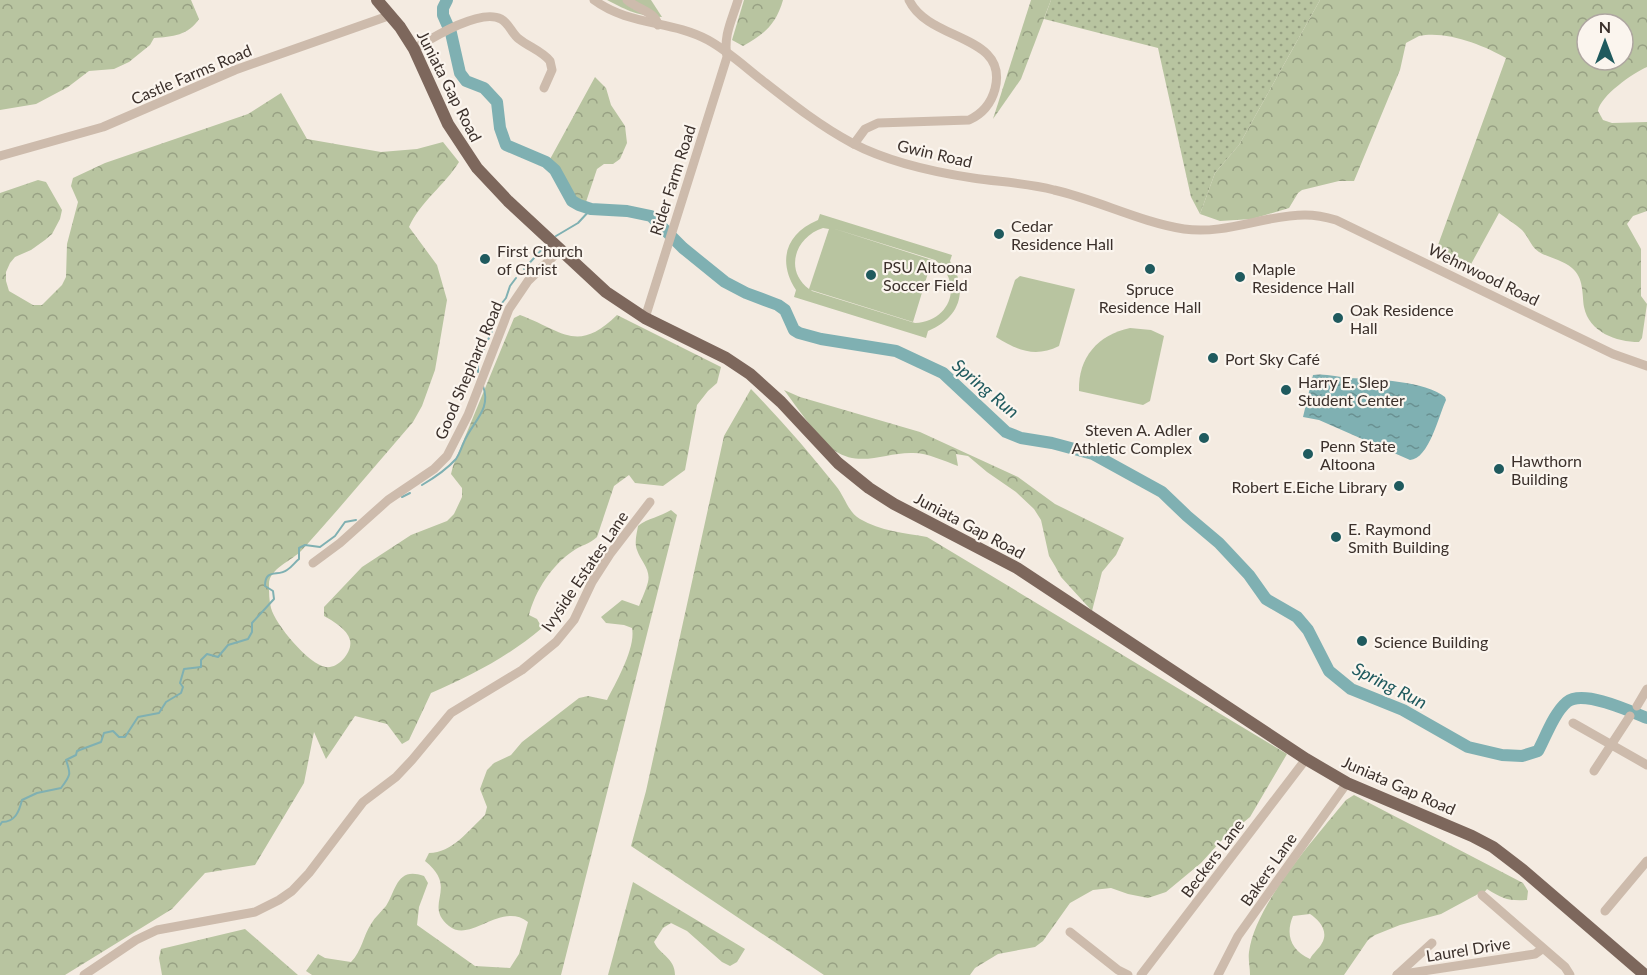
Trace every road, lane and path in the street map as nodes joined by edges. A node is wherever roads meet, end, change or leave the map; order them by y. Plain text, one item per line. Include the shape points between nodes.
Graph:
1 (377, 0) edge
2 (594, 0) edge
3 (627, 0) edge
4 (738, 0) edge
5 (909, 0) edge
6 (391, 15) junction
7 (658, 25) junction
8 (414, 49) junction
9 (726, 51) junction
10 (544, 88) dead end
11 (854, 144) junction
12 (0, 156) edge
13 (1306, 215) joint
14 (560, 250) junction
15 (645, 318) junction
16 (1647, 366) edge
17 (650, 502) dead end
18 (313, 563) dead end
19 (1647, 689) edge
20 (1637, 706) dead end
21 (1630, 717) dead end
22 (1573, 723) dead end
23 (1612, 746) junction
24 (1306, 759) junction
25 (1647, 765) edge
26 (1594, 771) dead end
27 (1347, 783) junction
28 (1647, 861) edge
29 (1482, 895) dead end
30 (1605, 911) dead end
31 (1070, 932) dead end
32 (1432, 943) dead end
33 (1542, 949) junction
34 (84, 975) edge
35 (1128, 975) edge
36 (1141, 975) edge
37 (1218, 975) edge
38 (1397, 975) edge
39 (1570, 975) edge
40 (1645, 975) edge

1 - 6 main road, Juniata Gap Road
2 - 7 street, Gwin Road via 617,15
3 - 7 street via 652,14
4 - 9 street, Rider Farm Road via 726,35
5 - 11 street via 922,18 991,57 997,72 992,98 969,120 878,123 865,129
6 - 8 main road, Juniata Gap Road
6 - 12 street, Castle Farms Road via 235,70 103,127
7 - 9 street, Gwin Road via 698,35
8 - 10 street via 483,16 502,19 514,35 550,61 552,70
8 - 14 main road, Juniata Gap Road via 467,155
9 - 11 street, Gwin Road via 780,95
9 - 15 street, Rider Farm Road
11 - 13 street, Gwin Road via 941,172 1062,192 1185,229 1220,230
13 - 16 street, Wehnwood Road via 1336,220 1613,354
14 - 15 main road, Juniata Gap Road via 606,292
14 - 18 street, Good Shephard Road via 528,281 509,309 468,415 447,456
15 - 24 main road, Juniata Gap Road via 750,374 868,488 1017,568
17 - 34 street, Ivyside Estates Lane via 610,554 556,642 522,670 452,713 396,777 363,802 292,891 255,912 157,930
19 - 20 street
21 - 23 street
22 - 23 street
23 - 25 street
23 - 26 street
24 - 27 main road, Juniata Gap Road
24 - 36 street, Beckers Lane
27 - 37 street, Bakers Lane via 1239,936
27 - 40 main road, Juniata Gap Road via 1493,848
28 - 30 street
29 - 33 street
31 - 35 street
32 - 38 street
33 - 38 street, Laurel Drive via 1535,954
33 - 39 street

